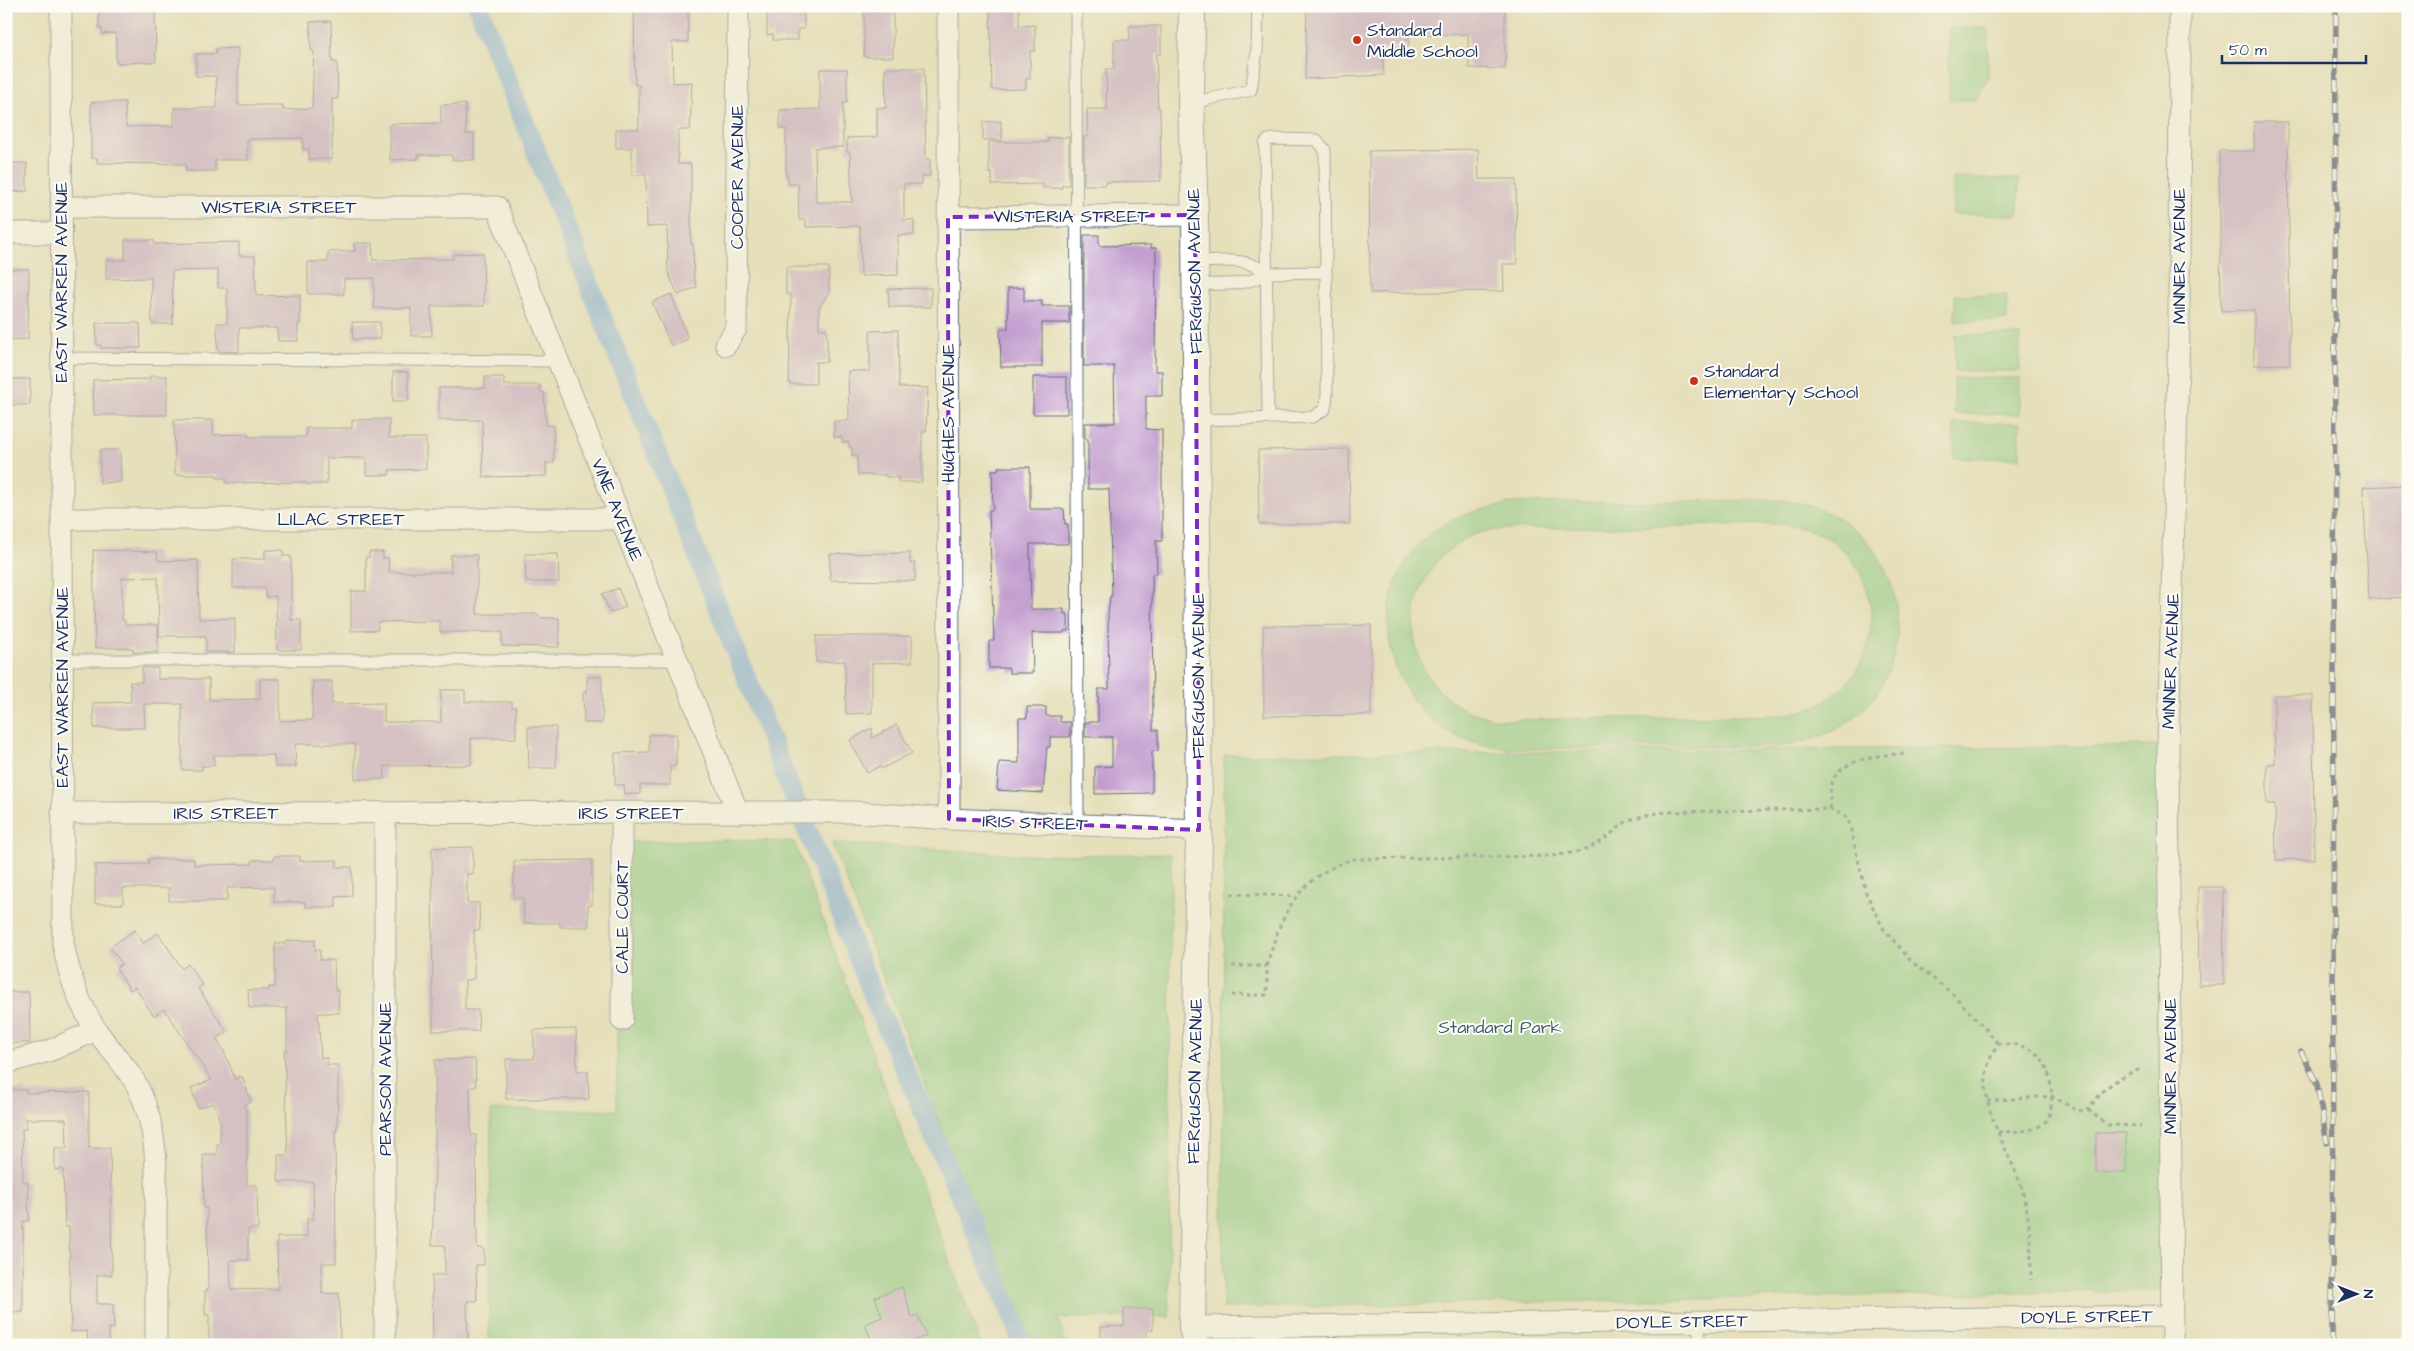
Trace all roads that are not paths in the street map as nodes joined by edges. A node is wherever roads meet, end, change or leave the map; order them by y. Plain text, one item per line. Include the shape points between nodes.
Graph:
1 (61, 6) edge
2 (738, 6) edge
3 (948, 6) edge
4 (1076, 6) edge
5 (1192, 6) edge
6 (1258, 6) edge
7 (2180, 6) edge
8 (1191, 103) junction
9 (61, 207) junction
10 (496, 207) joint
11 (1195, 215) junction
12 (1077, 216) junction
13 (948, 217) junction
14 (6, 233) edge
15 (61, 233) junction
16 (1326, 272) junction
17 (1266, 273) junction
18 (1195, 274) junction
19 (726, 345) dead end
20 (62, 358) junction
21 (558, 361) junction
22 (1268, 418) junction
23 (1196, 420) junction
24 (62, 518) junction
25 (621, 519) junction
26 (62, 660) junction
27 (677, 660) junction
28 (62, 813) junction
29 (385, 813) junction
30 (622, 813) junction
31 (738, 813) junction
32 (949, 819) junction
33 (1078, 825) junction
34 (1199, 830) junction
35 (622, 1020) dead end
36 (96, 1030) junction
37 (6, 1063) edge
38 (2172, 1316) junction
39 (1699, 1322) junction
40 (1194, 1336) edge
41 (156, 1345) edge
42 (385, 1345) edge
43 (1699, 1345) edge
44 (2172, 1345) edge

1 - 9 street, EAST WARREN AVENUE
2 - 19 street, COOPER AVENUE via 736,329
3 - 13 street, HUGHES AVENUE
4 - 12 lane
5 - 8 street, FERGUSON AVENUE
6 - 8 lane via 1252,90
7 - 38 street, MINNER AVENUE via 2178,354 2168,745
8 - 11 street, FERGUSON AVENUE
9 - 10 street, WISTERIA STREET
9 - 15 street, EAST WARREN AVENUE
10 - 21 street, VINE AVENUE
11 - 12 street, WISTERIA STREET
11 - 18 street, FERGUSON AVENUE
12 - 13 street, WISTERIA STREET
12 - 33 lane
13 - 32 street, HUGHES AVENUE
14 - 15 street
15 - 20 street, EAST WARREN AVENUE
16 - 17 lane
16 - 17 lane via 1325,150 1317,140 1274,139 1265,144 1264,154
16 - 22 lane via 1325,409 1313,417
17 - 18 lane via 1258,279 1246,281
17 - 18 lane via 1257,265 1246,262
17 - 22 lane
18 - 23 street, FERGUSON AVENUE
20 - 21 lane
20 - 24 street, EAST WARREN AVENUE
21 - 25 street, VINE AVENUE
22 - 23 lane
23 - 34 street, FERGUSON AVENUE
24 - 25 street, LILAC STREET
24 - 26 street, EAST WARREN AVENUE
25 - 27 street, VINE AVENUE
26 - 27 lane
26 - 28 street, EAST WARREN AVENUE
27 - 31 street, VINE AVENUE
28 - 29 street, IRIS STREET
28 - 36 street, EAST WARREN AVENUE via 63,943 79,1002
29 - 30 street, IRIS STREET
29 - 42 street, PEARSON AVENUE
30 - 31 street, IRIS STREET
30 - 35 street, CALE COURT
31 - 32 street, IRIS STREET via 853,812
32 - 33 street, IRIS STREET
33 - 34 street, IRIS STREET
34 - 40 street, FERGUSON AVENUE
36 - 37 street via 49,1051
36 - 41 street, EAST WARREN AVENUE via 127,1068 150,1118 155,1145
38 - 39 street, DOYLE STREET
38 - 44 street, MINNER AVENUE
39 - 40 street, DOYLE STREET
39 - 43 lane

